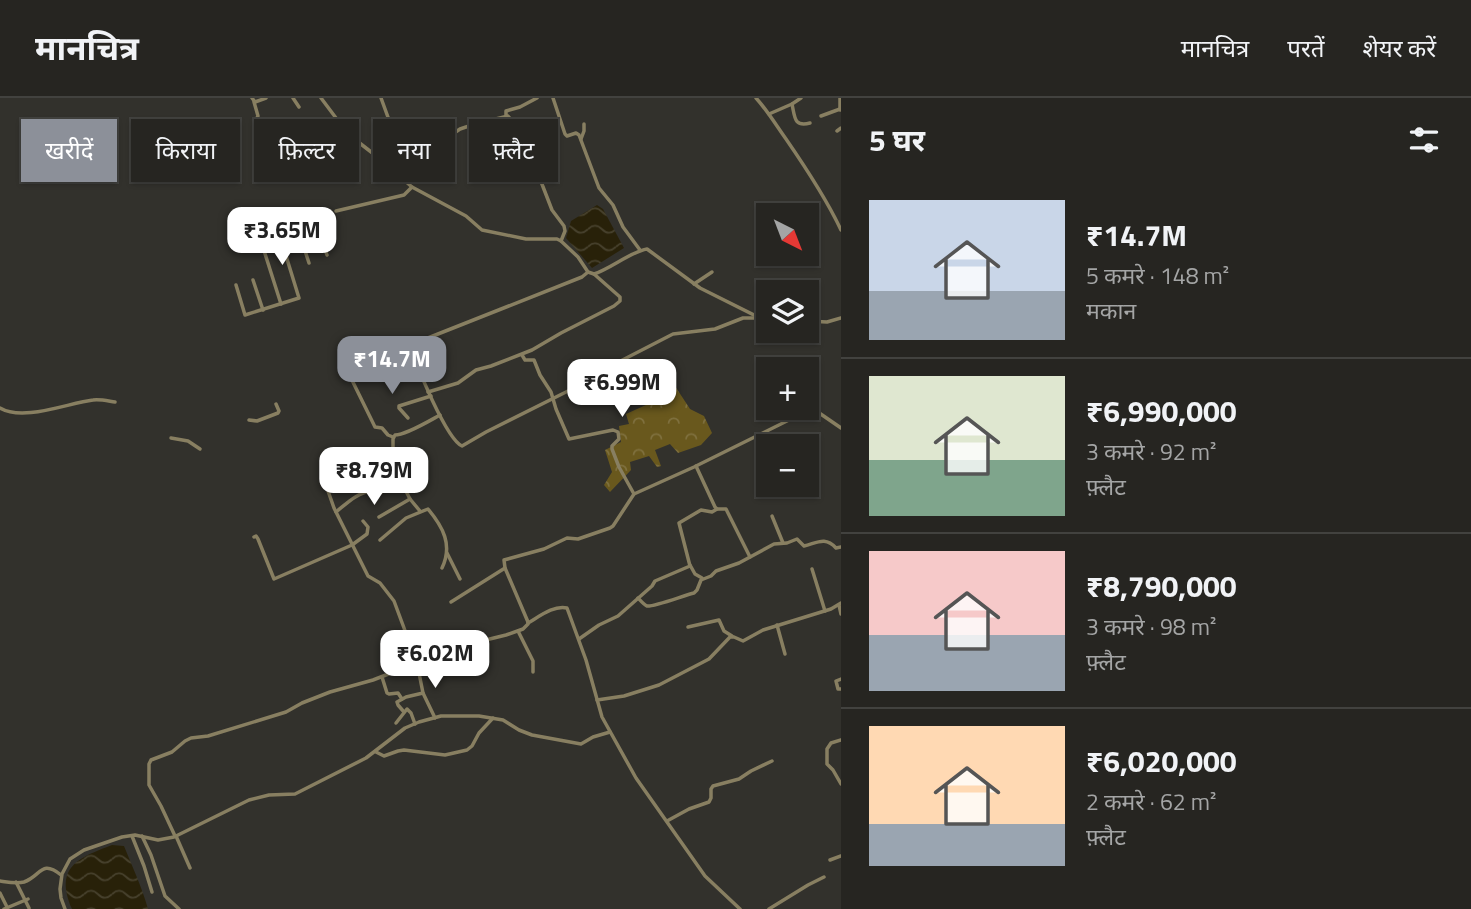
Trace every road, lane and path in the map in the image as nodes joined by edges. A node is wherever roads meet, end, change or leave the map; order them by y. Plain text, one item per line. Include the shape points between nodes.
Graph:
1 (266, 98) edge
2 (293, 98) edge
3 (321, 98) edge
4 (380, 98) edge
5 (537, 98) edge
6 (553, 98) edge
7 (756, 98) edge
8 (801, 98) edge
9 (840, 98) edge
10 (253, 100) edge
11 (792, 104) junction
12 (299, 107) dead end
13 (840, 110) edge
14 (769, 114) junction
15 (506, 116) junction
16 (821, 116) dead end
17 (256, 119) edge
18 (388, 119) edge
19 (584, 124) dead end
20 (810, 124) dead end
21 (455, 132) edge
22 (581, 140) junction
23 (373, 153) edge
24 (405, 182) edge
25 (411, 188) junction
26 (335, 211) dead end
27 (838, 218) edge
28 (314, 219) dead end
29 (297, 226) dead end
30 (841, 230) edge
31 (279, 233) dead end
32 (260, 239) dead end
33 (561, 242) junction
34 (640, 250) junction
35 (327, 256) dead end
36 (309, 263) dead end
37 (589, 272) junction
38 (712, 272) dead end
39 (594, 274) junction
40 (253, 280) dead end
41 (693, 284) junction
42 (236, 285) dead end
43 (281, 304) junction
44 (262, 310) junction
45 (756, 317) edge
46 (756, 318) edge
47 (841, 318) edge
48 (819, 322) edge
49 (409, 345) junction
50 (522, 354) junction
51 (429, 394) junction
52 (554, 398) junction
53 (115, 401) dead end
54 (276, 404) dead end
55 (0, 408) edge
56 (440, 415) junction
57 (408, 418) dead end
58 (249, 420) dead end
59 (841, 428) edge
60 (393, 437) junction
61 (171, 438) dead end
62 (200, 449) dead end
63 (696, 466) junction
64 (401, 481) junction
65 (327, 488) dead end
66 (634, 494) junction
67 (410, 499) junction
68 (717, 509) junction
69 (336, 512) junction
70 (420, 512) junction
71 (772, 516) dead end
72 (379, 517) dead end
73 (363, 521) dead end
74 (254, 537) dead end
75 (380, 540) dead end
76 (783, 543) junction
77 (352, 545) junction
78 (841, 547) edge
79 (447, 553) junction
80 (750, 557) junction
81 (690, 565) junction
82 (442, 568) dead end
83 (505, 568) junction
84 (812, 569) dead end
85 (702, 578) junction
86 (460, 579) dead end
87 (638, 598) junction
88 (451, 602) dead end
89 (840, 604) edge
90 (825, 611) junction
91 (841, 614) edge
92 (528, 623) junction
93 (776, 625) junction
94 (688, 627) dead end
95 (517, 631) junction
96 (732, 636) junction
97 (579, 639) junction
98 (785, 654) dead end
99 (417, 663) junction
100 (533, 672) dead end
101 (382, 676) junction
102 (841, 679) edge
103 (841, 689) edge
104 (423, 693) junction
105 (402, 699) junction
106 (597, 700) junction
107 (404, 712) junction
108 (435, 718) junction
109 (493, 718) junction
110 (396, 723) dead end
111 (415, 724) junction
112 (610, 732) junction
113 (841, 740) edge
114 (376, 752) junction
115 (772, 761) dead end
116 (841, 785) edge
117 (667, 821) junction
118 (132, 836) junction
119 (142, 836) junction
120 (176, 836) junction
121 (841, 856) edge
122 (830, 860) dead end
123 (190, 868) dead end
124 (61, 876) junction
125 (824, 877) dead end
126 (0, 881) edge
127 (16, 882) junction
128 (152, 892) dead end
129 (0, 894) edge
130 (26, 900) junction
131 (7, 908) edge
132 (29, 908) edge
133 (65, 909) edge
134 (179, 909) edge
135 (740, 909) edge
136 (769, 909) edge

1 - 10 street
2 - 12 street
3 - 23 street via 348,134
4 - 18 street
5 - 15 street via 506,111
6 - 22 street via 565,134 578,134
7 - 14 street
8 - 11 street
9 - 13 street
10 - 17 street
11 - 14 street
11 - 20 street via 798,124
13 - 16 street
14 - 27 street
15 - 21 street
15 - 33 street via 564,226
19 - 22 street
22 - 34 street via 600,188
24 - 25 street
25 - 26 street via 404,195
25 - 33 street via 466,216 482,230
27 - 30 street
28 - 35 street
29 - 36 street
31 - 43 street via 299,298
32 - 43 street
33 - 37 street
34 - 39 street
34 - 41 street via 650,251
37 - 39 street
37 - 49 street
38 - 41 street
39 - 50 street via 620,301
40 - 44 street
41 - 45 street
42 - 44 street via 245,315
43 - 44 street
46 - 52 street via 715,329 677,332
47 - 48 street
49 - 51 street
49 - 60 street via 347,370 375,427
50 - 51 street
50 - 52 street via 525,360 534,360
51 - 56 street
51 - 57 street via 399,406
52 - 56 street via 462,446
52 - 66 street via 569,440 618,432 612,449
53 - 55 street via 95,400 32,412
54 - 58 street via 278,413
56 - 60 street
59 - 63 street via 808,408
60 - 64 street via 388,457
61 - 62 street
63 - 66 street
63 - 68 street
64 - 67 street
64 - 69 street via 378,494 367,491
65 - 69 street
66 - 83 street via 611,527 505,559
67 - 70 street
67 - 72 street
68 - 80 street via 726,509
68 - 81 street via 701,510 678,524
69 - 77 street
70 - 75 street
70 - 79 street via 430,511 446,539
71 - 76 street
73 - 77 street via 367,534
74 - 77 street via 274,579
76 - 78 street via 797,540 806,546 820,541
76 - 80 street
77 - 99 street via 368,576 394,601
79 - 82 street
79 - 86 street
80 - 85 street
81 - 85 street
81 - 87 street via 656,580
83 - 88 street
83 - 92 street
84 - 90 street
85 - 87 street via 694,593 659,604 646,605
87 - 97 street
89 - 90 street
89 - 91 street
90 - 93 street
92 - 95 street
92 - 97 street via 564,606
93 - 96 street via 743,641
93 - 98 street
94 - 96 street via 719,620
95 - 99 street via 440,651
95 - 100 street via 533,662
96 - 106 street via 709,659 659,685
97 - 106 street
99 - 101 street
99 - 104 street
101 - 105 street via 387,693 398,693
101 - 120 street via 286,712 191,738 151,760 149,785
102 - 103 street via 836,681
104 - 105 street
104 - 108 street
105 - 107 street via 397,703
106 - 112 street
107 - 110 street
107 - 111 street via 408,710
108 - 109 street
108 - 111 street
109 - 112 street via 532,735 581,744
109 - 114 street via 467,750 444,755 404,750 384,756
111 - 114 street
112 - 117 street
113 - 116 street via 831,743 827,751 827,764
114 - 120 street via 295,794 248,800
115 - 117 street via 739,779 713,786 710,801
117 - 135 street via 705,876
118 - 119 street
118 - 124 street via 74,856
118 - 128 street
119 - 120 street via 158,840
119 - 134 street via 165,896
120 - 123 street
121 - 122 street
124 - 127 street via 48,868
124 - 133 street
125 - 136 street
126 - 127 street
127 - 130 street
129 - 131 street
130 - 131 street
130 - 132 street

